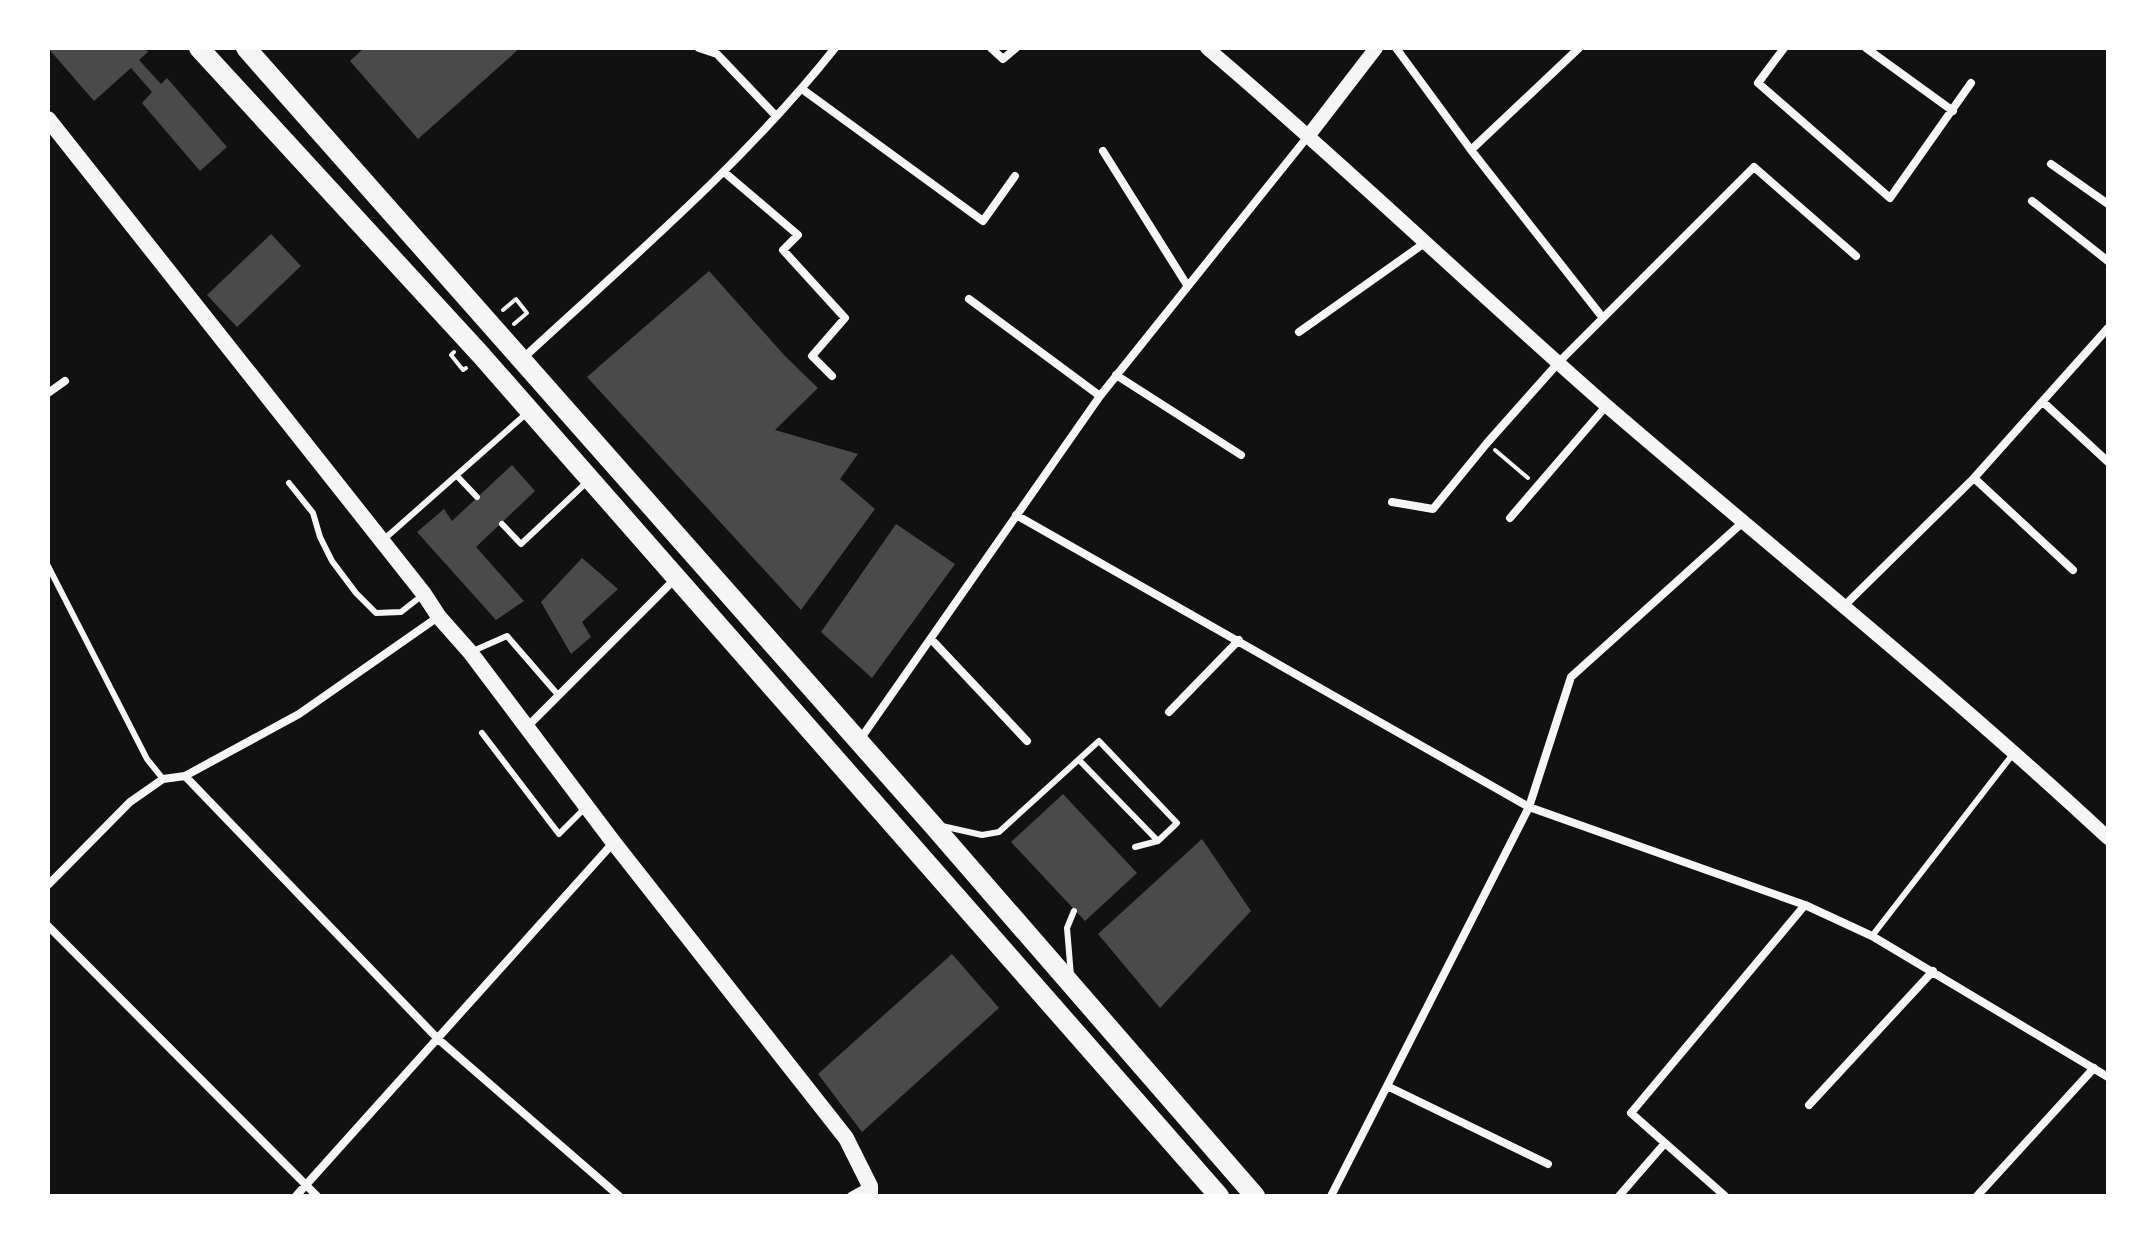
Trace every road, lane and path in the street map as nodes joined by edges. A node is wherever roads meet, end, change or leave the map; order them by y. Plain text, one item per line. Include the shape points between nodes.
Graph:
1 (199, 48) edge
2 (246, 48) edge
3 (699, 48) edge
4 (835, 48) edge
5 (991, 48) edge
6 (1016, 48) edge
7 (1207, 48) edge
8 (1376, 48) edge
9 (1396, 48) edge
10 (1579, 48) edge
11 (1784, 48) edge
12 (1866, 48) edge
13 (1971, 83) dead end
14 (802, 89) junction
15 (1953, 111) junction
16 (776, 116) junction
17 (48, 119) edge
18 (1309, 135) junction
19 (1471, 150) junction
20 (1103, 151) dead end
21 (2051, 164) dead end
22 (724, 172) junction
23 (1015, 176) dead end
24 (2032, 201) dead end
25 (2108, 204) edge
26 (1427, 242) junction
27 (1856, 256) dead end
28 (2108, 261) edge
29 (1187, 285) junction
30 (516, 299) dead end
31 (969, 299) dead end
32 (527, 313) dead end
33 (1603, 318) junction
34 (1299, 332) dead end
35 (2107, 333) edge
36 (451, 355) dead end
37 (521, 360) junction
38 (1559, 362) junction
39 (463, 370) dead end
40 (1116, 375) junction
41 (832, 376) dead end
42 (65, 381) dead end
43 (48, 393) edge
44 (1100, 396) junction
45 (2043, 402) junction
46 (1607, 405) junction
47 (530, 411) junction
48 (1487, 443) junction
49 (1241, 455) dead end
50 (2108, 462) edge
51 (457, 476) junction
52 (1974, 478) junction
53 (590, 479) junction
54 (289, 483) dead end
55 (1538, 486) junction
56 (477, 497) dead end
57 (1392, 502) dead end
58 (1016, 515) junction
59 (1510, 518) dead end
60 (1743, 522) junction
61 (502, 524) dead end
62 (382, 541) junction
63 (48, 566) edge
64 (2073, 570) dead end
65 (676, 579) junction
66 (424, 594) junction
67 (1844, 606) junction
68 (439, 617) junction
69 (931, 639) junction
70 (1239, 640) junction
71 (470, 652) junction
72 (559, 696) junction
73 (1169, 712) dead end
74 (526, 728) junction
75 (482, 733) dead end
76 (859, 741) junction
77 (1027, 741) dead end
78 (2015, 751) junction
79 (1079, 760) junction
80 (185, 776) junction
81 (163, 779) junction
82 (587, 807) junction
83 (1529, 807) junction
84 (931, 823) junction
85 (2108, 838) edge
86 (1158, 841) junction
87 (614, 843) junction
88 (1135, 847) dead end
89 (48, 885) edge
90 (1805, 905) junction
91 (1074, 911) dead end
92 (48, 926) edge
93 (1872, 936) junction
94 (1933, 971) junction
95 (1072, 984) junction
96 (438, 1039) junction
97 (2094, 1068) junction
98 (2108, 1077) edge
99 (1387, 1086) junction
100 (1809, 1105) dead end
101 (1665, 1143) junction
102 (1548, 1164) dead end
103 (306, 1185) junction
104 (870, 1191) edge
105 (296, 1196) edge
106 (317, 1196) edge
107 (619, 1196) edge
108 (851, 1196) edge
109 (1219, 1196) edge
110 (1255, 1196) edge
111 (1331, 1196) edge
112 (1619, 1196) edge
113 (1725, 1196) edge
114 (1977, 1196) edge

1 - 47 main road
2 - 37 main road
3 - 16 street via 717,54
4 - 14 street
5 - 6 street via 1003,59
7 - 18 street
8 - 18 street
9 - 19 street
10 - 19 street
11 - 15 street via 1758,83 1890,198
12 - 15 street
13 - 15 street
14 - 16 street
14 - 23 street via 983,221
16 - 22 street
17 - 62 main road
18 - 26 street
18 - 29 street
19 - 33 street
20 - 29 street
21 - 25 street
22 - 37 street
22 - 41 street via 798,235 783,250 845,318 812,356
24 - 28 street
26 - 34 street
26 - 38 street
27 - 33 street via 1754,167
29 - 40 street
30 - 32 path
31 - 44 street
33 - 38 street
35 - 45 street
36 - 39 path
37 - 76 main road
38 - 46 street
38 - 48 street
40 - 44 street
40 - 49 street
42 - 43 street
44 - 58 street
45 - 50 street
45 - 52 street
46 - 55 street
46 - 60 street
47 - 51 lane
47 - 53 main road
48 - 55 path
48 - 57 street via 1433,509
51 - 56 lane
51 - 62 lane
52 - 64 street
52 - 67 street
53 - 61 lane via 521,544
53 - 65 main road
54 - 66 lane via 313,513 332,561 376,613 401,612
55 - 59 street
58 - 69 street
58 - 70 street
60 - 67 street
60 - 83 street via 1571,677
62 - 66 main road
63 - 81 lane via 147,759
65 - 72 street
65 - 109 main road
66 - 68 main road
67 - 78 street
68 - 71 main road
68 - 80 street via 299,714
69 - 76 street
69 - 77 street
70 - 73 street
70 - 83 street
71 - 72 lane via 507,636
71 - 74 main road
72 - 74 street
74 - 82 main road
75 - 82 lane via 559,834
76 - 84 main road
78 - 85 street
78 - 93 lane
79 - 84 lane via 999,832 982,835
79 - 86 lane
79 - 86 lane via 1099,741 1177,823
80 - 81 street
80 - 96 street
81 - 89 street via 130,802
82 - 87 main road
83 - 90 street
83 - 99 street
84 - 95 main road
86 - 88 lane
87 - 96 street
87 - 104 main road via 846,1138
90 - 93 street
90 - 101 street via 1631,1113
91 - 95 lane via 1067,928
92 - 103 street
93 - 94 street
94 - 97 street
94 - 100 street
95 - 110 main road
96 - 103 street
96 - 107 street
97 - 98 street
97 - 114 street
99 - 102 street
99 - 111 street
101 - 112 street
101 - 113 street
103 - 105 street
103 - 106 street
104 - 108 street

